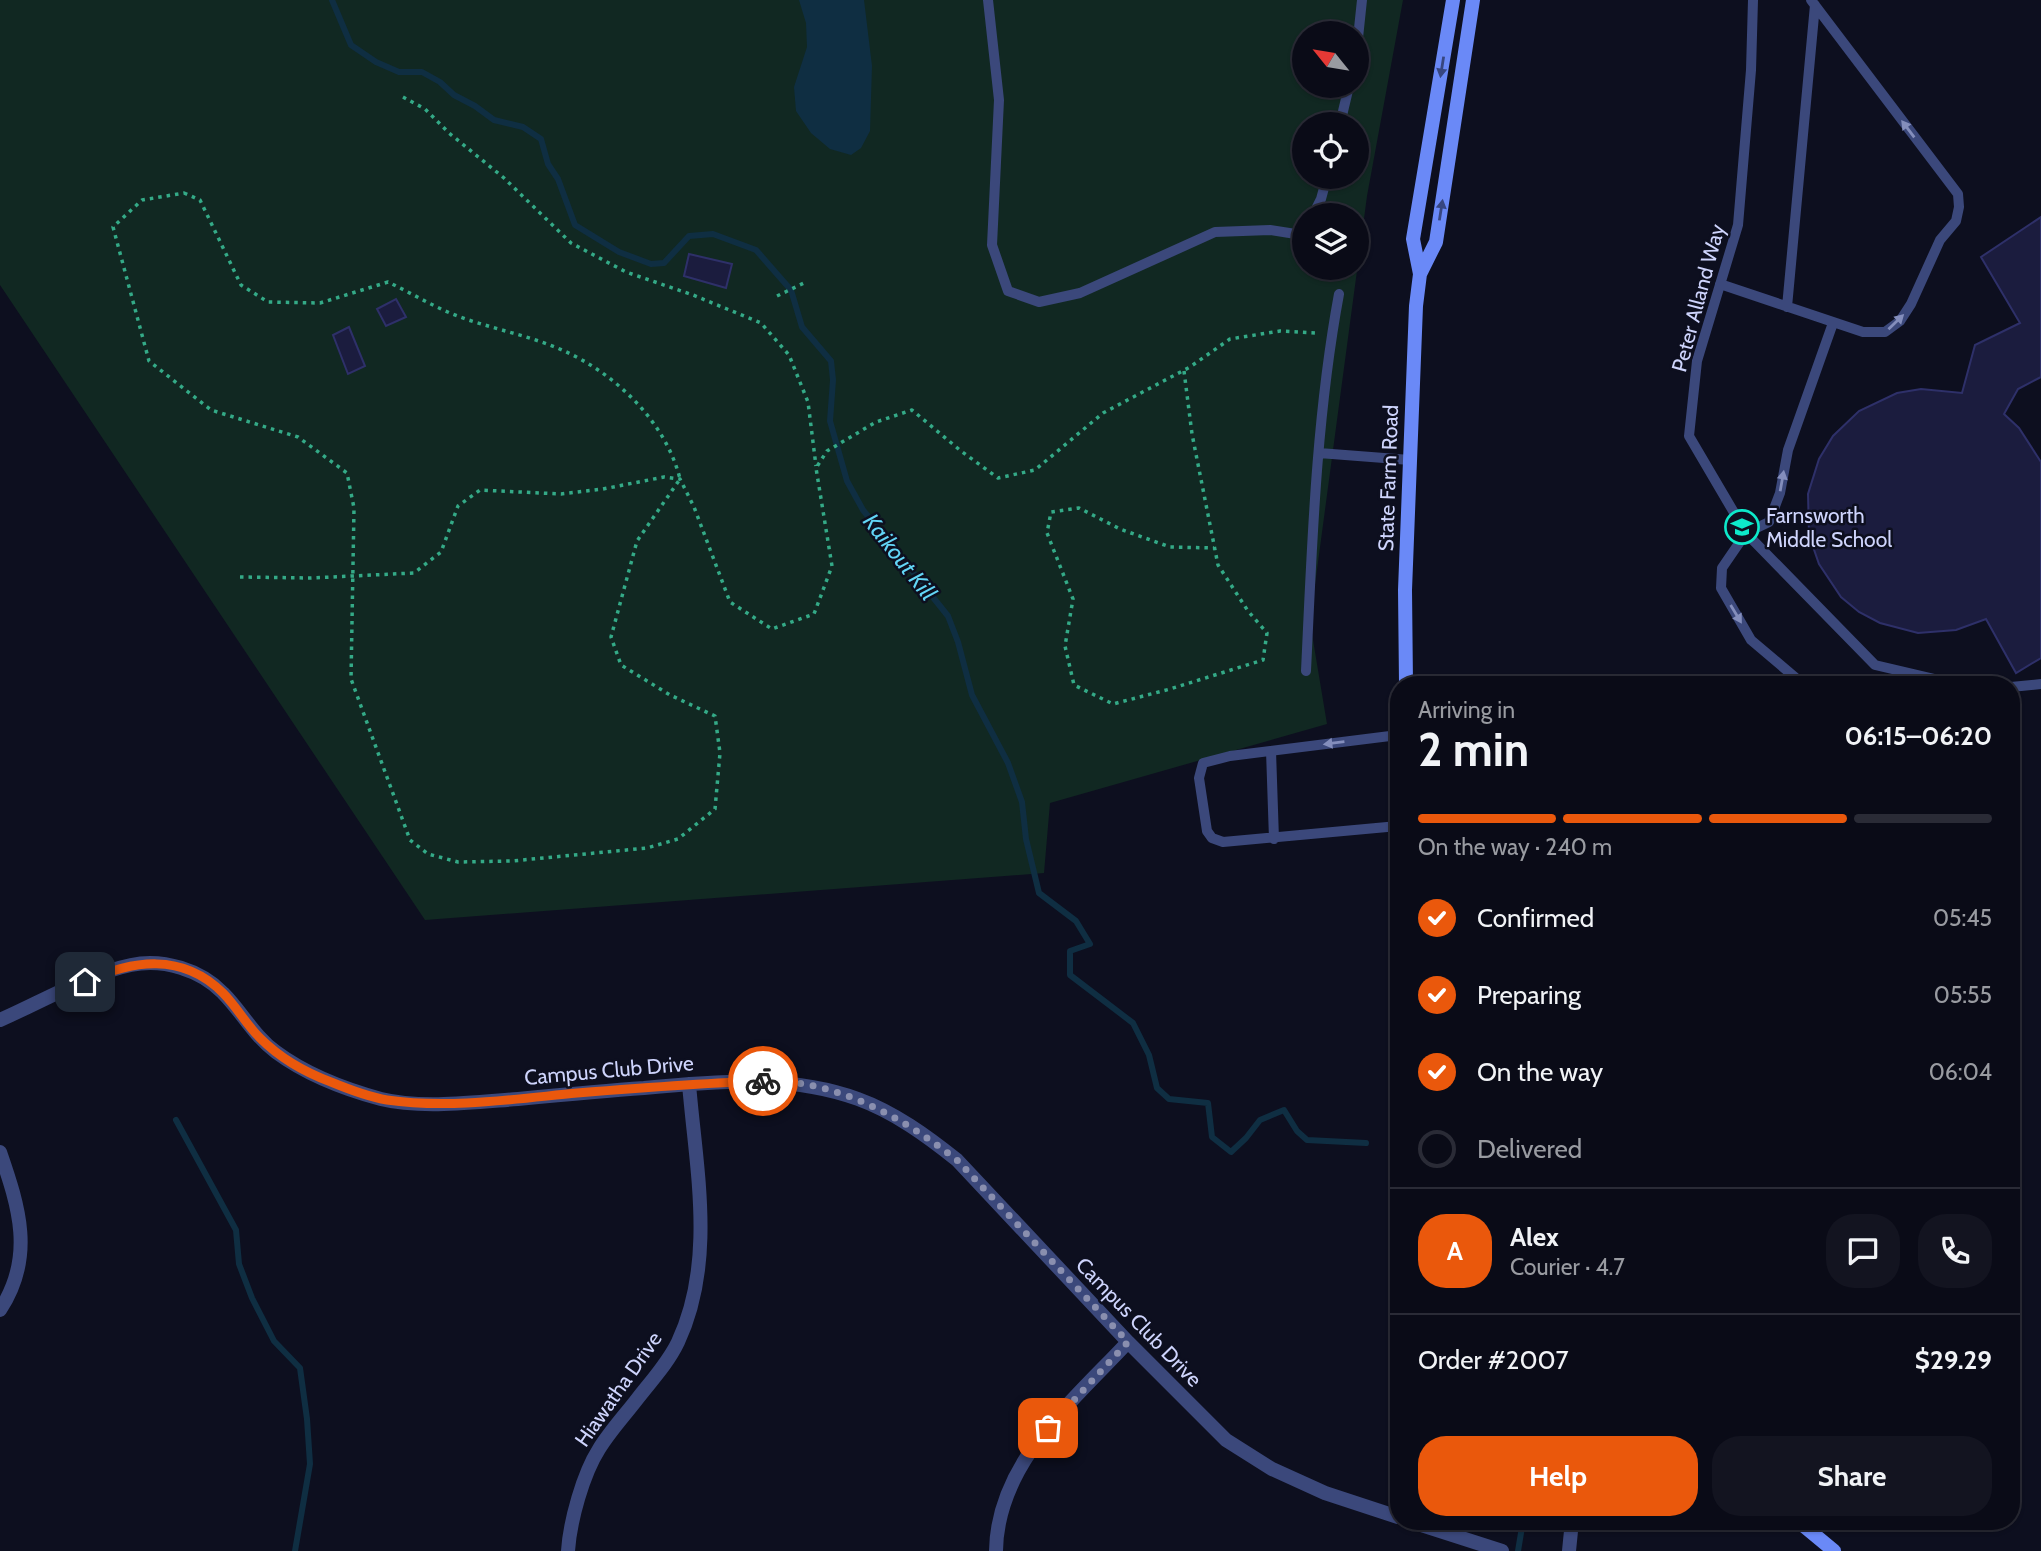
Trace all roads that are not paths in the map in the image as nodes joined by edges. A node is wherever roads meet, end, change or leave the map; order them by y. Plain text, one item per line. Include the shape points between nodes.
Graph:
1 (988, 0) edge
2 (1362, 0) edge
3 (1453, 0) edge
4 (1473, 0) edge
5 (1753, 0) edge
6 (1813, 3) edge
7 (1360, 21) edge
8 (1292, 233) edge
9 (1419, 274) junction
10 (1720, 284) junction
11 (1339, 294) dead end
12 (1787, 307) junction
13 (1833, 323) junction
14 (1318, 453) junction
15 (1410, 460) junction
16 (1746, 533) junction
17 (1306, 671) dead end
18 (1406, 676) edge
19 (1794, 676) edge
20 (1922, 676) edge
21 (2041, 684) edge
22 (2020, 686) edge
23 (1390, 736) edge
24 (1271, 751) junction
25 (1390, 827) edge
26 (1274, 839) junction
27 (0, 1020) edge
28 (689, 1084) junction
29 (0, 1152) edge
30 (0, 1310) edge
31 (1128, 1342) junction
32 (1390, 1514) edge
33 (1437, 1530) edge
34 (1571, 1530) edge
35 (1809, 1530) edge
36 (568, 1551) edge
37 (996, 1551) edge
38 (1502, 1551) edge
39 (1569, 1551) edge
40 (1834, 1551) edge

1 - 8 lane via 999,100 992,244 1008,291 1039,302 1080,293 1215,232
2 - 7 lane
3 -> 9 main road, State Farm Road via 1413,239
9 -> 4 main road, State Farm Road via 1436,242
5 - 10 lane, Peter Alland Way via 1738,225
6 - 12 lane
13 -> 6 lane via 1863,332 1885,332 1900,321 1940,240 1956,221 1959,207 1958,194
9 - 15 main road, State Farm Road
10 - 12 lane
10 - 16 lane, Peter Alland Way via 1697,360 1689,436
11 - 14 lane
12 - 13 lane
16 -> 13 lane via 1769,522 1788,450
14 - 15 lane
14 - 17 lane
15 - 18 main road, State Farm Road
16 -> 19 lane via 1722,568 1721,588 1751,639
16 - 20 lane, Peter Alland Way via 1875,665
21 - 22 lane
23 -> 24 lane
24 - 26 lane
24 - 26 lane via 1203,763 1199,778 1212,838 1223,842
25 - 26 lane
27 - 28 street, Campus Club Drive via 106,972 159,963 181,967 222,992 258,1037 298,1068 384,1100 422,1104 495,1101
28 - 31 street, Campus Club Drive via 800,1083 858,1099 888,1113 957,1160
28 - 36 street, Hiawatha Drive via 701,1262 687,1321 666,1362 597,1452
29 - 30 street via 22,1244 17,1277
31 - 32 street, Campus Club Drive via 1226,1440 1272,1469
31 - 37 street via 1025,1457 1003,1508
33 - 38 street
34 - 39 street
35 - 40 main road

